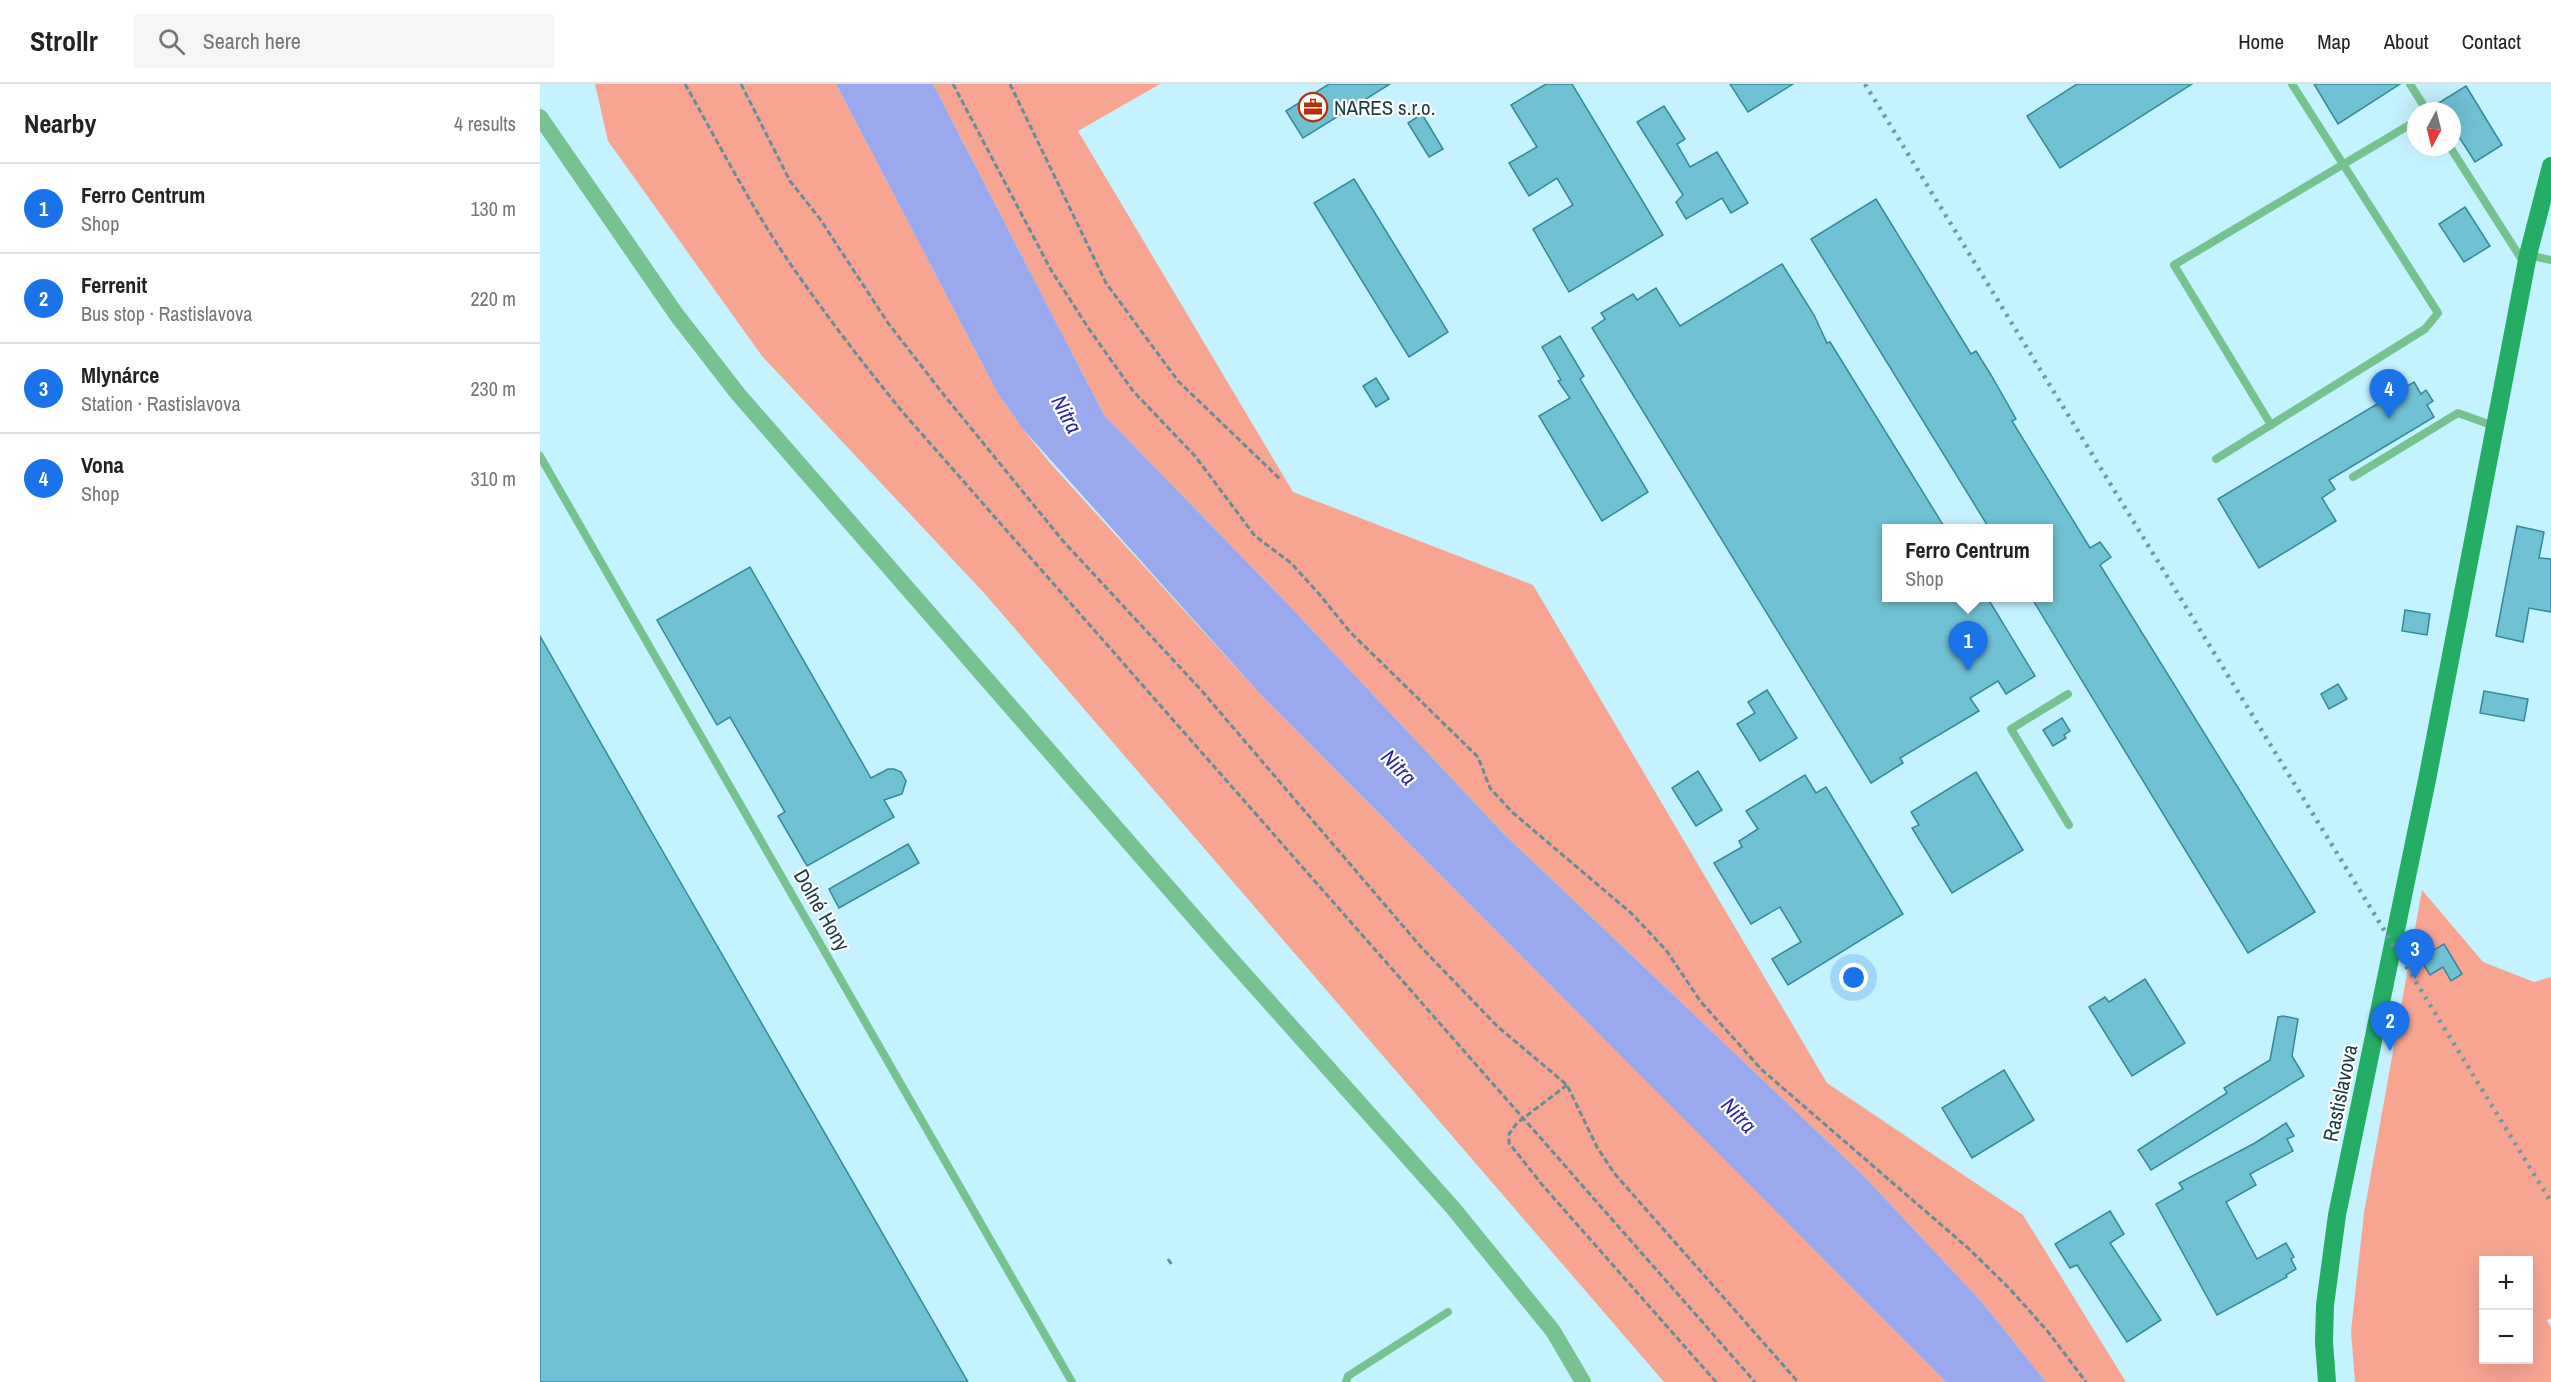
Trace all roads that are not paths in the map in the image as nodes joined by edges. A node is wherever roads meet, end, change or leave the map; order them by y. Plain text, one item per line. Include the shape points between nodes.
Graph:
1 (2292, 84) edge
2 (2410, 84) edge
3 (2421, 102) edge
4 (540, 117) edge
5 (2407, 126) edge
6 (2456, 156) edge
7 (2343, 164) junction
8 (2551, 166) edge
9 (2527, 260) junction
10 (2551, 260) edge
11 (2271, 425) junction
12 (2494, 426) junction
13 (540, 456) edge
14 (2216, 459) dead end
15 (2353, 477) dead end
16 (2068, 694) dead end
17 (2069, 825) dead end
18 (1448, 1312) dead end
19 (1071, 1382) edge
20 (1346, 1382) edge
21 (1583, 1382) edge
22 (2327, 1382) edge

1 - 7 lane
2 - 3 lane
4 - 21 street via 676,314 738,394 1453,1208 1553,1331
5 - 7 lane
6 - 9 lane
7 - 11 lane via 2438,313 2425,329
7 - 11 lane via 2174,265
8 - 9 street, Rastislavova
9 - 10 lane
9 - 12 street, Rastislavova
11 - 14 lane
12 - 15 lane via 2458,413
12 - 22 street, Rastislavova via 2334,1235 2325,1305
13 - 19 lane, Dolné Hony
16 - 17 lane via 2011,729
18 - 20 lane via 1348,1376

